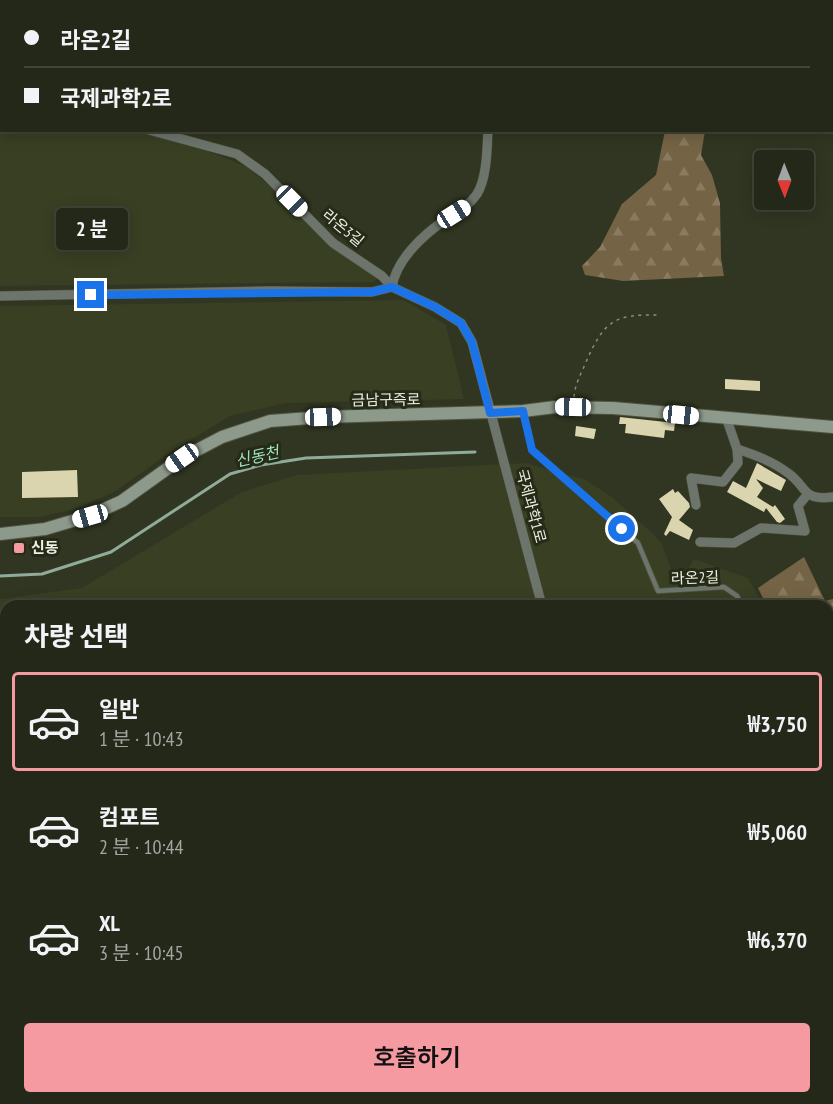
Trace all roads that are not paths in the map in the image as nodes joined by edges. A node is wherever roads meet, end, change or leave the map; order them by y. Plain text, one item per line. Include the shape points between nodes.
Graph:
1 (156, 132) edge
2 (488, 132) edge
3 (392, 287) junction
4 (0, 296) edge
5 (523, 411) junction
6 (490, 413) junction
7 (727, 420) junction
8 (833, 428) edge
9 (737, 449) junction
10 (807, 495) junction
11 (833, 497) edge
12 (696, 505) dead end
13 (0, 534) edge
14 (700, 542) dead end
15 (540, 600) edge
16 (739, 600) edge

1 - 3 street, 라온3길 via 237,154 265,174 333,243
2 - 3 street via 478,192 466,207 442,222 405,258 394,272
3 - 4 street via 372,292
3 - 6 street, 라온3길 via 461,323 472,342
5 - 6 main road, 금남구즉로
5 - 7 main road, 금남구즉로 via 613,408
5 - 16 lane, 라온2길 via 532,450 638,543 658,591 724,587
6 - 13 main road, 금남구즉로 via 270,421 222,437 182,458 122,501 90,516 45,529
6 - 15 street, 국제과학1로
7 - 8 main road, 금남구즉로
7 - 9 street
9 - 10 street via 790,474
9 - 12 street via 738,463 723,482 691,478
10 - 11 street
10 - 14 street via 798,506 805,531 761,528 734,543

